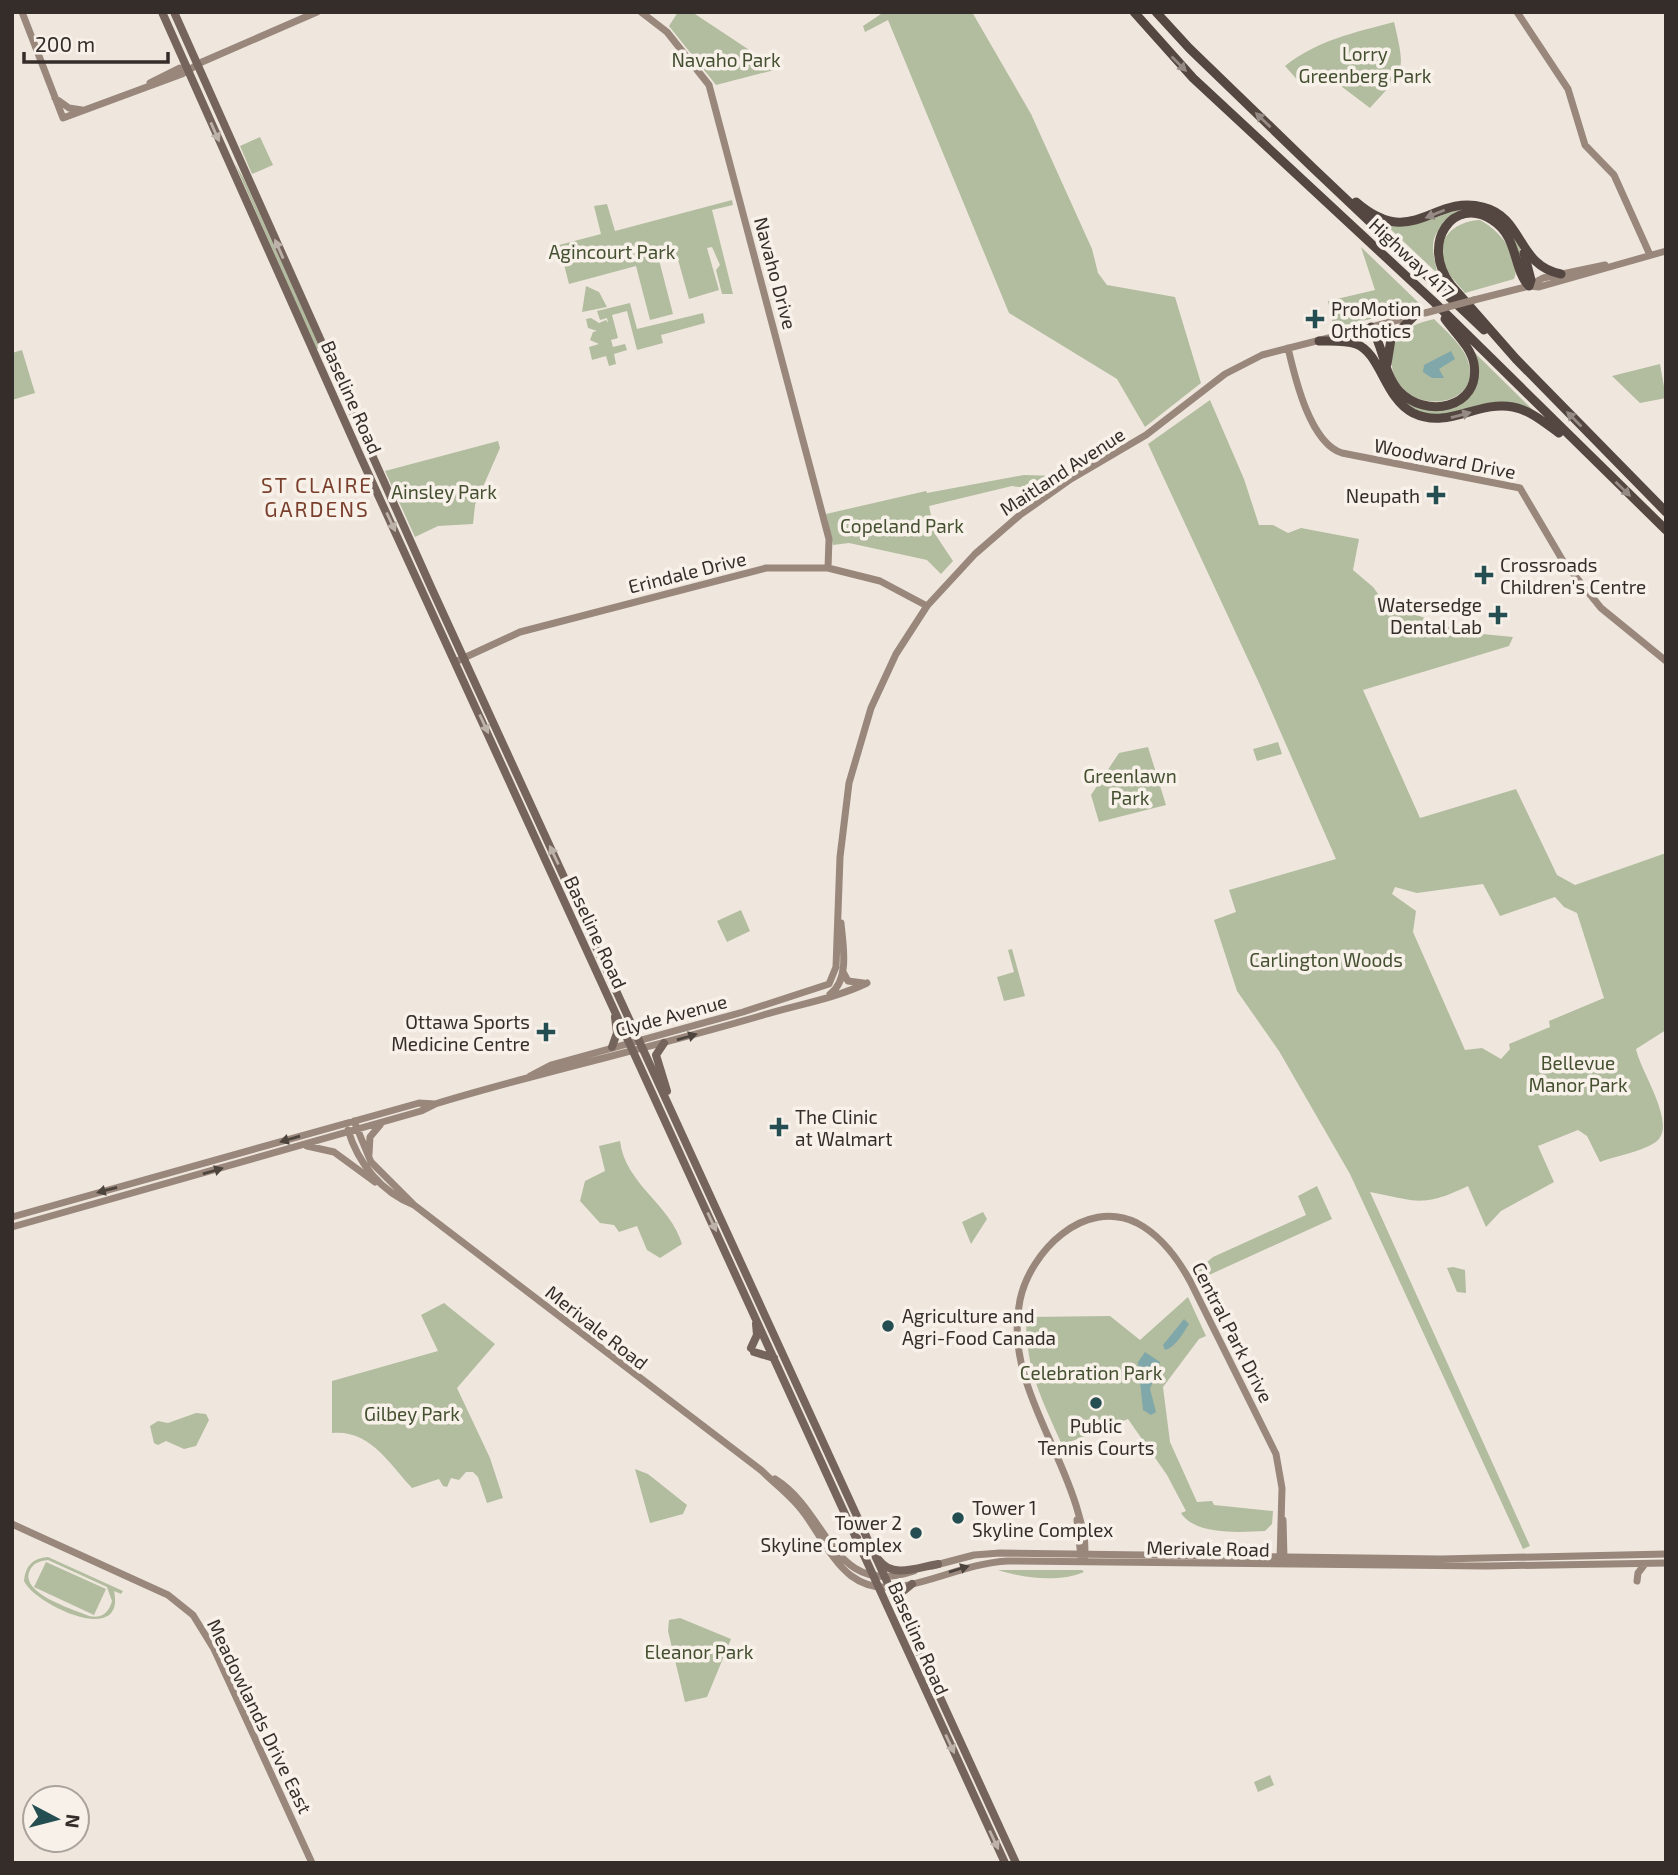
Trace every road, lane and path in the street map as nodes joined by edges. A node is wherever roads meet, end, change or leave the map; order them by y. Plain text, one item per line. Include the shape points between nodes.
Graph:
1 (22, 12) edge
2 (162, 12) edge
3 (173, 12) edge
4 (317, 12) edge
5 (640, 12) edge
6 (1134, 12) edge
7 (1156, 12) edge
8 (1517, 12) edge
9 (197, 65) junction
10 (187, 70) junction
11 (55, 98) junction
12 (83, 111) junction
13 (1311, 167) junction
14 (1516, 233) junction
15 (1666, 251) edge
16 (1650, 255) junction
17 (1621, 263) junction
18 (1561, 274) junction
19 (1529, 286) junction
20 (1434, 302) junction
21 (1420, 314) junction
22 (1371, 327) junction
23 (1319, 341) junction
24 (1288, 348) junction
25 (1516, 359) junction
26 (1386, 377) junction
27 (1580, 447) junction
28 (1666, 512) edge
29 (1666, 530) edge
30 (828, 568) junction
31 (927, 606) junction
32 (460, 660) junction
33 (1666, 661) edge
34 (569, 899) junction
35 (839, 905) junction
36 (843, 971) junction
37 (822, 988) joint
38 (825, 997) junction
39 (774, 1002) junction
40 (614, 1008) junction
41 (772, 1012) junction
42 (664, 1043) junction
43 (637, 1046) junction
44 (612, 1047) junction
45 (530, 1076) junction
46 (435, 1104) junction
47 (676, 1121) junction
48 (350, 1122) junction
49 (383, 1122) junction
50 (352, 1131) junction
51 (300, 1146) junction
52 (371, 1162) junction
53 (137, 1182) junction
54 (144, 1191) junction
55 (390, 1192) junction
56 (414, 1205) junction
57 (12, 1217) edge
58 (12, 1227) edge
59 (732, 1241) junction
60 (723, 1246) junction
61 (752, 1311) junction
62 (770, 1342) junction
63 (774, 1358) junction
64 (801, 1407) junction
65 (824, 1458) junction
66 (762, 1472) junction
67 (12, 1524) edge
68 (857, 1538) junction
69 (867, 1541) junction
70 (834, 1550) junction
71 (1666, 1554) edge
72 (1082, 1557) junction
73 (1281, 1558) junction
74 (1646, 1563) junction
75 (1666, 1563) edge
76 (938, 1564) junction
77 (879, 1577) junction
78 (1637, 1581) dead end
79 (912, 1584) junction
80 (883, 1588) junction
81 (909, 1634) junction
82 (925, 1680) junction
83 (312, 1863) edge
84 (1005, 1863) edge
85 (1016, 1863) edge

1 - 11 main road
2 - 10 main road, Baseline Road
3 - 9 main road, Baseline Road
4 - 9 main road
5 - 30 main road, Navaho Drive via 667,32 709,85 829,540
6 -> 20 highway, Highway 417 via 1193,78
13 -> 7 highway
8 - 16 main road via 1568,89 1586,145 1614,175
9 - 10 main road
32 -> 9 main road, Baseline Road
10 - 12 main road via 164,74
10 -> 32 main road, Baseline Road
11 - 12 main road
11 - 12 main road via 63,118
14 -> 13 highway via 1500,215 1480,206 1450,208 1420,220 1396,223 1365,209
13 - 25 highway
14 - 18 highway via 1538,267
14 - 19 highway
15 - 16 main road, Maitland Avenue
16 - 17 main road, Maitland Avenue
17 - 18 main road, Maitland Avenue
17 - 19 main road, Maitland Avenue
18 - 19 main road, Maitland Avenue
19 - 21 main road, Maitland Avenue, bridge
19 - 25 highway via 1511,241 1490,219 1459,217 1442,230 1436,249 1442,273
20 - 26 highway via 1474,363 1471,388 1451,406 1437,409 1401,393
20 - 27 highway, Highway 417
21 - 22 main road, Maitland Avenue
21 - 26 highway via 1396,331 1390,342
22 - 23 main road, Maitland Avenue
22 - 26 highway
23 - 24 main road, Maitland Avenue
23 - 26 highway via 1362,347
24 - 31 main road, Maitland Avenue via 1225,374 1146,435 1026,511 995,535
24 - 33 main road, Woodward Drive via 1297,387 1328,446 1352,455 1520,488 1563,561 1601,608
28 -> 25 highway
26 -> 27 highway via 1401,405 1420,416 1446,419 1490,407 1512,407 1538,418
27 -> 29 highway, Highway 417
30 - 31 main road, Erindale Drive via 880,581
30 - 32 main road, Erindale Drive via 766,568 718,579 520,632
31 - 35 main road, Maitland Avenue via 883,681 855,761 843,821
32 - 34 main road, Baseline Road
34 - 40 main road, Baseline Road
34 - 43 main road, Baseline Road
35 - 36 main road, Maitland Avenue
35 - 37 main road, Maitland Avenue via 835,971
36 - 38 main road via 836,989
36 - 38 main road, Clyde Avenue via 848,981 867,983
37 - 39 main road, Clyde Avenue
38 - 41 main road, Clyde Avenue
39 - 41 main road
39 - 43 main road, Clyde Avenue
40 - 43 main road, Baseline Road
40 - 44 main road via 617,1033
42 -> 41 main road, Clyde Avenue
42 - 43 main road, Clyde Avenue
42 - 47 main road via 656,1058
43 - 44 main road, Clyde Avenue
43 - 45 main road, Clyde Avenue
43 - 47 main road, Baseline Road
43 -> 60 main road, Baseline Road
44 - 45 main road, Clyde Avenue
45 - 46 main road, Clyde Avenue
46 - 48 main road, Clyde Avenue via 419,1103
46 - 49 main road, Clyde Avenue
47 - 59 main road, Baseline Road
48 - 50 main road, Merivale Road
48 -> 53 main road
49 - 50 main road, Clyde Avenue
49 - 52 main road via 369,1139
50 - 51 main road
50 - 52 main road, Merivale Road
50 - 55 main road, Merivale Road via 363,1164
54 -> 51 main road
51 - 55 main road via 334,1152
52 - 56 main road, Merivale Road
53 - 54 main road
53 -> 57 main road
54 - 58 main road
55 - 56 main road, Merivale Road
56 - 66 main road, Merivale Road
59 - 60 main road
59 - 62 main road, Baseline Road
60 - 61 main road, Baseline Road
61 - 62 main road, Baseline Road
61 - 63 main road via 757,1335 752,1350
62 - 63 main road, Baseline Road
62 - 64 main road, Baseline Road
63 - 64 main road, Baseline Road
64 - 65 main road, Baseline Road
65 - 68 main road, Baseline Road
65 - 69 main road, Baseline Road
66 - 70 main road, Merivale Road via 798,1496
66 - 80 main road, Merivale Road via 797,1505 839,1566
67 - 83 main road, Meadowlands Drive East via 168,1595 193,1615 214,1649
68 - 70 main road via 847,1551
68 - 77 main road, Baseline Road
69 - 76 main road via 892,1571
69 - 77 main road, Baseline Road
70 - 77 main road, Merivale Road via 856,1570
71 - 73 main road, Merivale Road
72 - 73 main road, Merivale Road
72 - 73 main road, Central Park Drive via 1077,1509 1028,1390 1020,1358 1018,1314 1026,1280 1046,1249 1076,1225 1104,1217 1142,1226 1184,1270 1272,1443 1281,1475
72 - 76 main road, Merivale Road via 985,1553
79 -> 72 main road, Merivale Road via 986,1562
73 - 74 main road, Merivale Road via 1487,1566
74 - 75 main road, Merivale Road
74 - 78 main road
76 - 77 main road, Merivale Road
77 - 80 main road, Baseline Road
79 - 80 main road, Merivale Road
79 - 81 main road via 899,1597
80 - 81 main road, Baseline Road
80 - 82 main road, Baseline Road
81 - 82 main road, Baseline Road
82 -> 84 main road, Baseline Road
82 - 85 main road, Baseline Road

